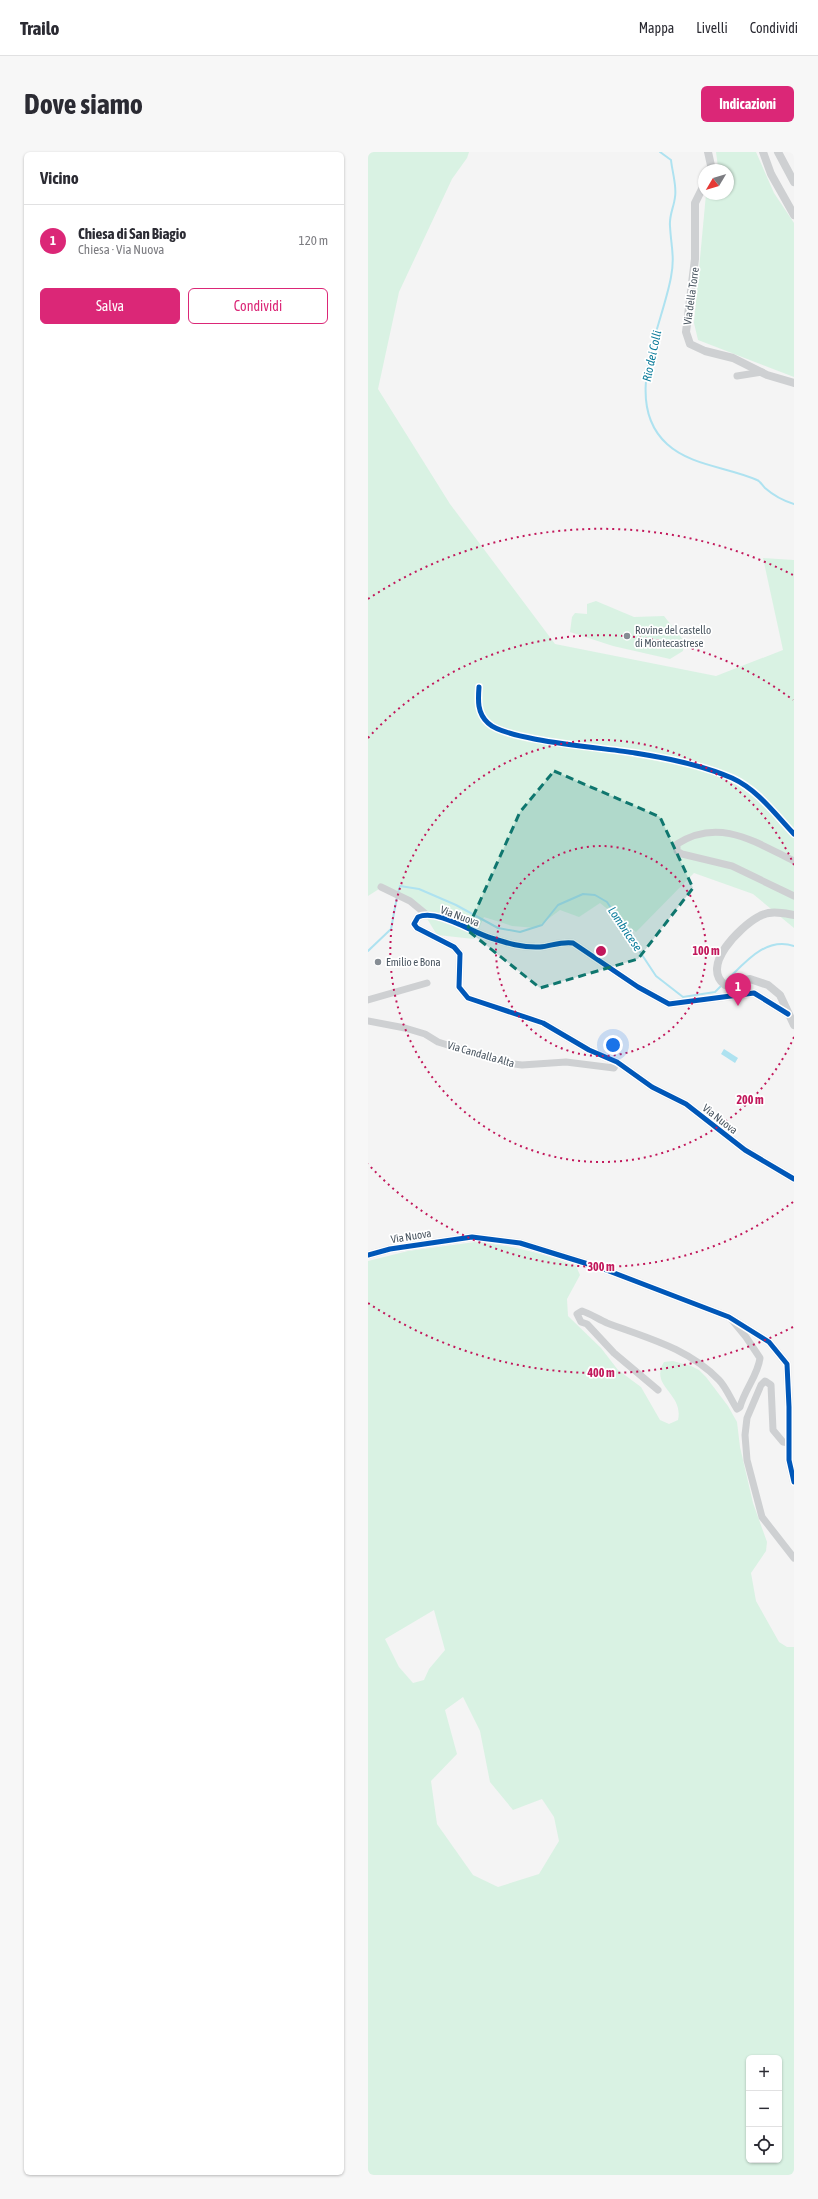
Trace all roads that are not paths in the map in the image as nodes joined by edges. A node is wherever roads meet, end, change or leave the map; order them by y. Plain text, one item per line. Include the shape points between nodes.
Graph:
1 (708, 152) edge
2 (763, 152) edge
3 (778, 152) edge
4 (711, 164) edge
5 (794, 182) edge
6 (698, 197) edge
7 (794, 215) edge
8 (762, 372) junction
9 (737, 376) dead end
10 (794, 383) edge
11 (479, 687) dead end
12 (794, 834) edge
13 (794, 861) edge
14 (381, 887) dead end
15 (794, 896) edge
16 (427, 915) junction
17 (794, 915) edge
18 (427, 983) dead end
19 (368, 1000) edge
20 (788, 1014) junction
21 (368, 1021) edge
22 (794, 1025) edge
23 (617, 1062) junction
24 (794, 1179) edge
25 (368, 1255) edge
26 (729, 1317) junction
27 (658, 1390) dead end
28 (788, 1443) junction
29 (794, 1482) edge
30 (794, 1558) edge

1 - 4 street
2 - 7 street via 771,174
3 - 5 street
6 - 8 street, Via della Torre via 695,203 695,259 686,332 690,344 733,358
8 - 9 street
8 - 10 street, Via della Torre
11 - 12 street via 479,710 488,724 522,736 588,748 636,753 700,767 726,776 754,791
13 - 15 street via 756,842 724,833 706,831 689,836 677,844 677,851 682,854 732,866
14 - 16 street via 410,901
16 - 20 street, Via Nuova via 520,946 539,947 573,943 638,987 670,1004 754,993
16 - 23 street, Via Nuova via 418,917 414,924 421,931 454,947 460,954 459,987 468,998 543,1023 589,1050
17 - 20 street via 777,912 758,917 722,951 717,962 718,976 725,986 750,979 768,985 780,996
18 - 19 street
20 - 22 street, Via Nuova
21 - 23 street, Via Candalla Alta via 425,1034 438,1042 506,1063 522,1065 566,1062 614,1068
23 - 24 street, Via Nuova via 652,1086 686,1104 744,1150
25 - 26 street, Via Nuova via 390,1249 472,1237 520,1243 601,1268
26 - 27 street via 760,1358 759,1369 737,1409 720,1381 688,1356 653,1338 606,1322 591,1314 582,1311 577,1314 581,1322 614,1353
26 - 28 street, Via Nuova via 769,1342 787,1364
28 - 29 street, Via Nuova
28 - 30 street via 783,1442 773,1430 772,1385 765,1381 760,1385 747,1418 747,1460 762,1516

